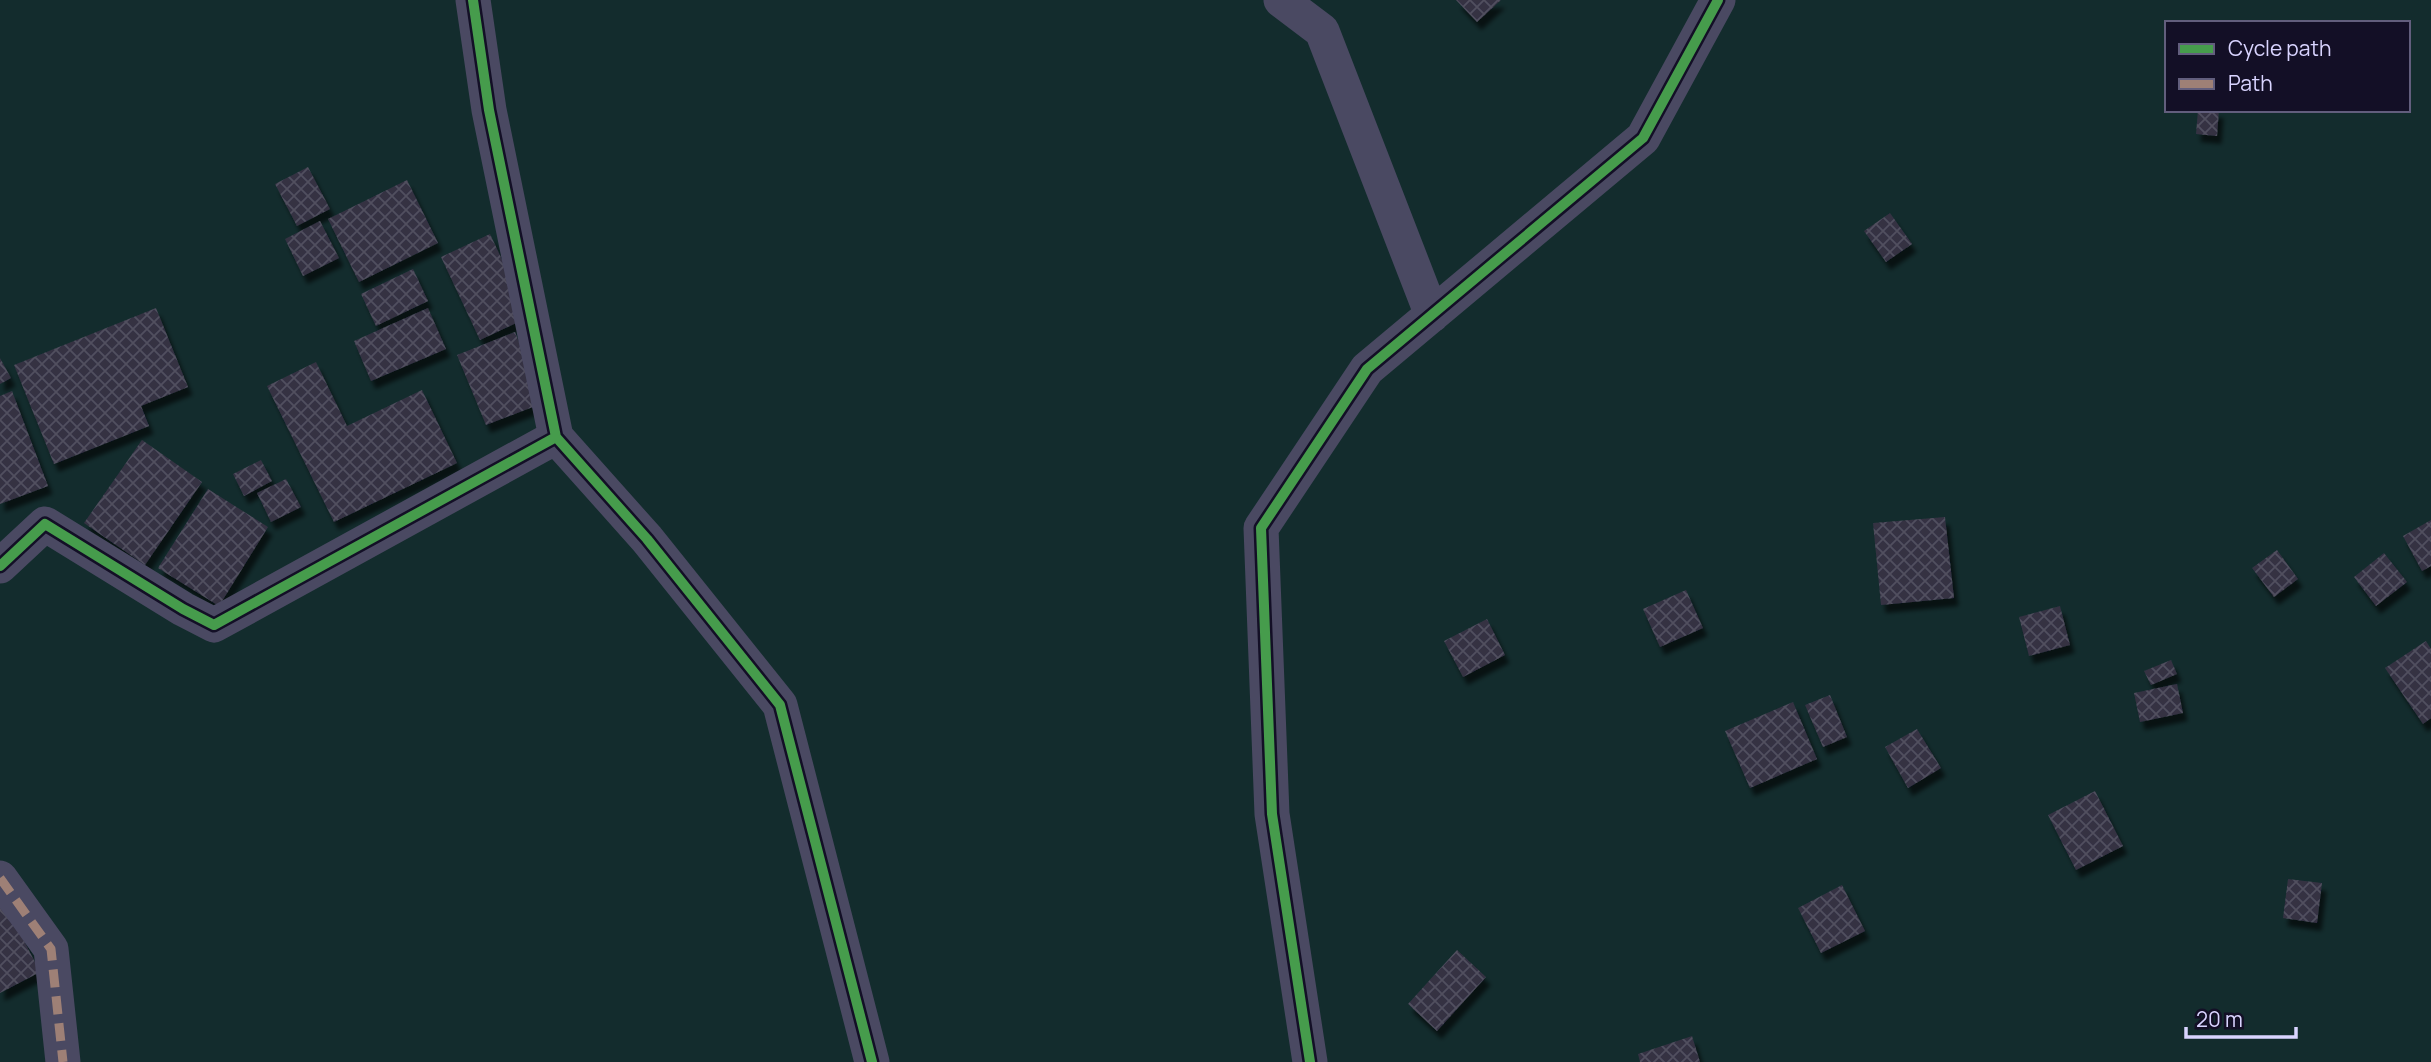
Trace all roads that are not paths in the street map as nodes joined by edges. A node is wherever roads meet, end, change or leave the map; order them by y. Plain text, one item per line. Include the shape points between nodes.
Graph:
1 (473, 0) edge
2 (1281, 0) edge
3 (1718, 0) edge
4 (1432, 315) junction
5 (556, 437) junction
6 (0, 566) edge
7 (0, 878) edge
8 (63, 1062) edge
9 (872, 1062) edge
10 (1310, 1062) edge

1 - 5 street via 489,110
2 - 4 street via 1322,31
3 - 4 street via 1643,138
4 - 10 street via 1367,369 1261,528 1272,814
5 - 6 street via 214,625 45,524
5 - 9 street via 647,539 780,705
7 - 8 street via 51,949

